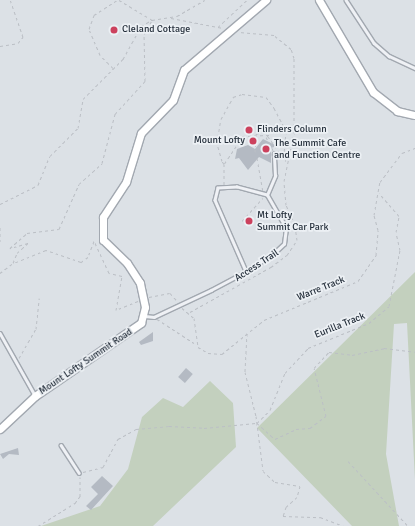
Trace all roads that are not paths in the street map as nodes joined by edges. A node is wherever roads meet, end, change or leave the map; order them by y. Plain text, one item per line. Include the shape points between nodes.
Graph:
1 (266, 0) edge
2 (319, 0) edge
3 (346, 0) edge
4 (415, 68) edge
5 (415, 116) edge
6 (274, 154) road end
7 (267, 195) junction
8 (246, 271) junction
9 (145, 316) junction
10 (0, 333) edge
11 (35, 396) junction
12 (1, 426) edge
13 (61, 445) dead end
14 (79, 473) road end

1 - 9 main road via 184,70 173,100 141,134 126,182 103,217 103,240 135,273 143,295
2 - 5 main road via 373,92 397,111
3 - 4 lane via 374,43 389,56
6 - 7 lane via 275,176
7 - 8 lane via 286,228 284,244
7 - 8 lane via 224,186 216,191 215,200
8 - 9 lane via 154,317
9 - 11 main road, Mount Lofty Summit Road via 132,332
10 - 11 lane
11 - 12 main road, Mount Lofty Summit Road
13 - 14 lane

